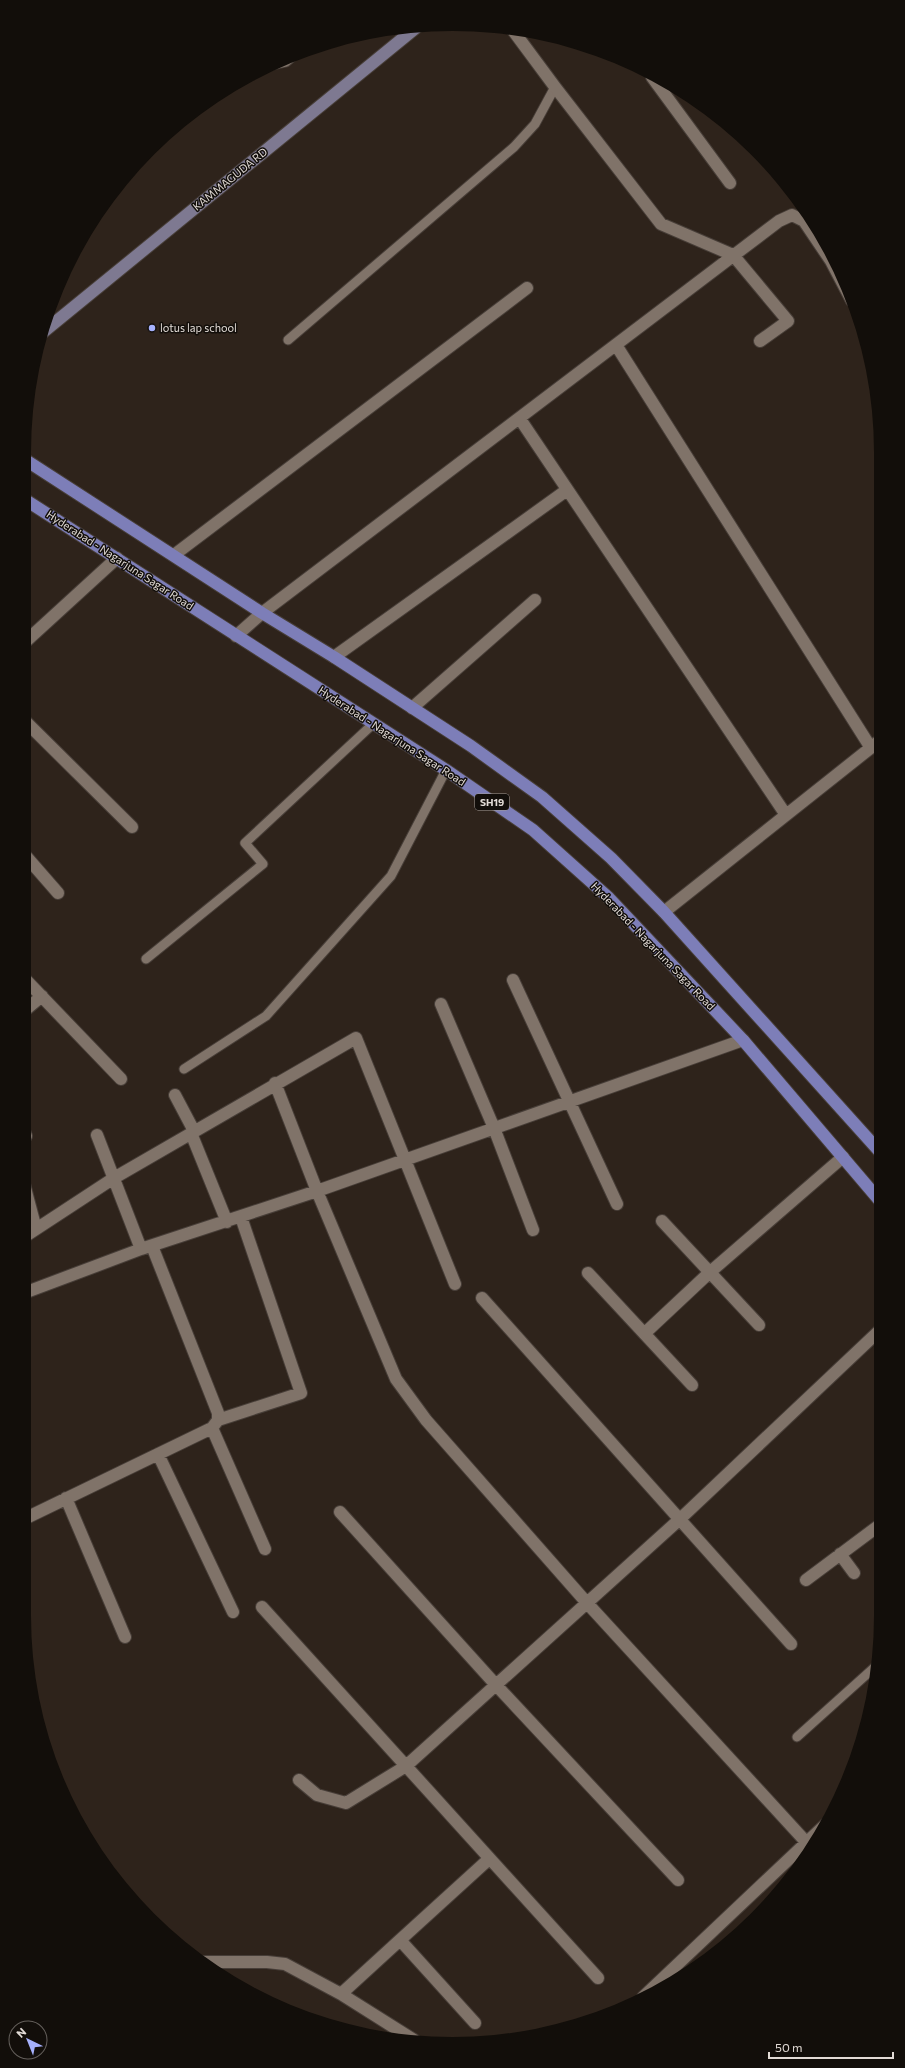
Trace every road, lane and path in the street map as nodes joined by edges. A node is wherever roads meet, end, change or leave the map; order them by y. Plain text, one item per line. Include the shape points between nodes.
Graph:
1 (408, 34) edge
2 (518, 36) edge
3 (657, 84) edge
4 (554, 87) junction
5 (730, 183) dead end
6 (812, 233) edge
7 (733, 256) junction
8 (527, 288) dead end
9 (50, 326) edge
10 (288, 340) dead end
11 (760, 341) dead end
12 (616, 345) junction
13 (520, 419) junction
14 (31, 463) edge
15 (567, 490) junction
16 (31, 503) edge
17 (174, 555) junction
18 (117, 558) junction
19 (535, 600) dead end
20 (262, 614) junction
21 (236, 636) junction
22 (31, 637) edge
23 (334, 657) junction
24 (412, 708) junction
25 (374, 724) junction
26 (31, 727) edge
27 (874, 745) edge
28 (446, 770) junction
29 (786, 815) junction
30 (132, 827) dead end
31 (31, 862) edge
32 (58, 893) dead end
33 (664, 912) junction
34 (146, 959) dead end
35 (513, 980) dead end
36 (31, 985) edge
37 (42, 996) junction
38 (442, 1004) dead end
39 (31, 1005) edge
40 (743, 1040) junction
41 (184, 1069) dead end
42 (121, 1079) dead end
43 (275, 1083) junction
44 (175, 1095) dead end
45 (569, 1102) junction
46 (494, 1128) junction
47 (192, 1132) junction
48 (97, 1135) dead end
49 (874, 1145) edge
50 (843, 1157) junction
51 (406, 1159) junction
52 (114, 1178) junction
53 (317, 1191) junction
54 (874, 1194) edge
55 (617, 1204) dead end
56 (31, 1210) edge
57 (242, 1217) junction
58 (662, 1221) dead end
59 (227, 1222) junction
60 (36, 1229) junction
61 (534, 1230) dead end
62 (31, 1232) edge
63 (147, 1248) junction
64 (588, 1273) dead end
65 (709, 1273) junction
66 (455, 1284) dead end
67 (31, 1290) edge
68 (482, 1298) dead end
69 (758, 1325) dead end
70 (645, 1333) junction
71 (874, 1336) edge
72 (692, 1385) dead end
73 (215, 1424) junction
74 (158, 1454) junction
75 (66, 1498) junction
76 (340, 1512) dead end
77 (31, 1516) edge
78 (680, 1519) junction
79 (874, 1529) edge
80 (265, 1549) dead end
81 (840, 1554) junction
82 (854, 1573) dead end
83 (806, 1580) dead end
84 (587, 1603) junction
85 (262, 1607) dead end
86 (233, 1612) dead end
87 (125, 1637) dead end
88 (791, 1644) dead end
89 (870, 1671) edge
90 (496, 1685) junction
91 (797, 1737) dead end
92 (406, 1766) junction
93 (299, 1780) dead end
94 (807, 1843) joint
95 (489, 1859) junction
96 (678, 1880) dead end
97 (400, 1940) junction
98 (212, 1962) edge
99 (598, 1978) dead end
100 (656, 1985) edge
101 (341, 1994) junction
102 (475, 2023) dead end
103 (404, 2034) edge

1 - 9 street, KAMMAGUDA RD
2 - 4 street
3 - 5 street
4 - 7 street via 661,224
4 - 10 lane via 535,124 514,147
6 - 7 street via 804,221 792,215 779,220
7 - 11 street via 788,321
7 - 12 street
8 - 17 street
12 - 13 street
12 - 27 street
13 - 15 street
13 - 20 street
14 - 17 main road
15 - 23 street
15 - 29 street
16 - 18 main road, Hyderabad - Nagarjuna Sagar Road / SH19
17 - 20 main road
18 - 21 main road, Hyderabad - Nagarjuna Sagar Road / SH19
18 - 22 street
19 - 24 street
20 - 21 street
20 - 23 main road
21 - 25 main road, Hyderabad - Nagarjuna Sagar Road / SH19
23 - 24 main road
24 - 33 main road via 542,797 611,858
25 - 28 main road, Hyderabad - Nagarjuna Sagar Road / SH19
25 - 34 lane via 245,843 263,864
26 - 30 street
27 - 29 street
28 - 40 main road, Hyderabad - Nagarjuna Sagar Road / SH19 via 533,830 610,898
28 - 41 lane via 391,876 266,1016
29 - 33 street
31 - 32 street
33 - 49 main road
35 - 45 street
36 - 37 street
37 - 39 street
37 - 42 street
38 - 46 street
40 - 45 street
40 - 50 main road, Hyderabad - Nagarjuna Sagar Road / SH19
43 - 47 street
43 - 51 street via 356,1038
43 - 53 street
44 - 47 street
45 - 46 street
45 - 55 street
46 - 51 street
46 - 61 street
47 - 52 street
47 - 59 street
48 - 52 street
50 - 54 main road, Hyderabad - Nagarjuna Sagar Road / SH19
50 - 65 street
51 - 53 street
51 - 66 street
52 - 60 street
52 - 63 street
53 - 57 street
53 - 84 street via 396,1379 426,1420
56 - 60 street
57 - 59 street
57 - 73 street via 301,1393
58 - 65 street
59 - 63 street
60 - 62 street
63 - 67 street
63 - 73 street via 218,1413
64 - 70 street
65 - 69 street
65 - 70 street
68 - 78 street
70 - 72 street
71 - 78 street
73 - 74 street
73 - 80 street
74 - 75 street
74 - 86 street
75 - 77 street
75 - 87 street
76 - 90 street
78 - 84 street
78 - 88 street
79 - 81 street
81 - 82 street
81 - 83 street
84 - 90 street
84 - 94 street
85 - 92 street
89 - 91 lane
90 - 92 street
90 - 96 street
92 - 93 street via 346,1803 317,1795
92 - 95 street
94 - 100 street
95 - 97 street
95 - 99 street
97 - 101 street
97 - 102 street
98 - 101 street via 285,1964
101 - 103 street

